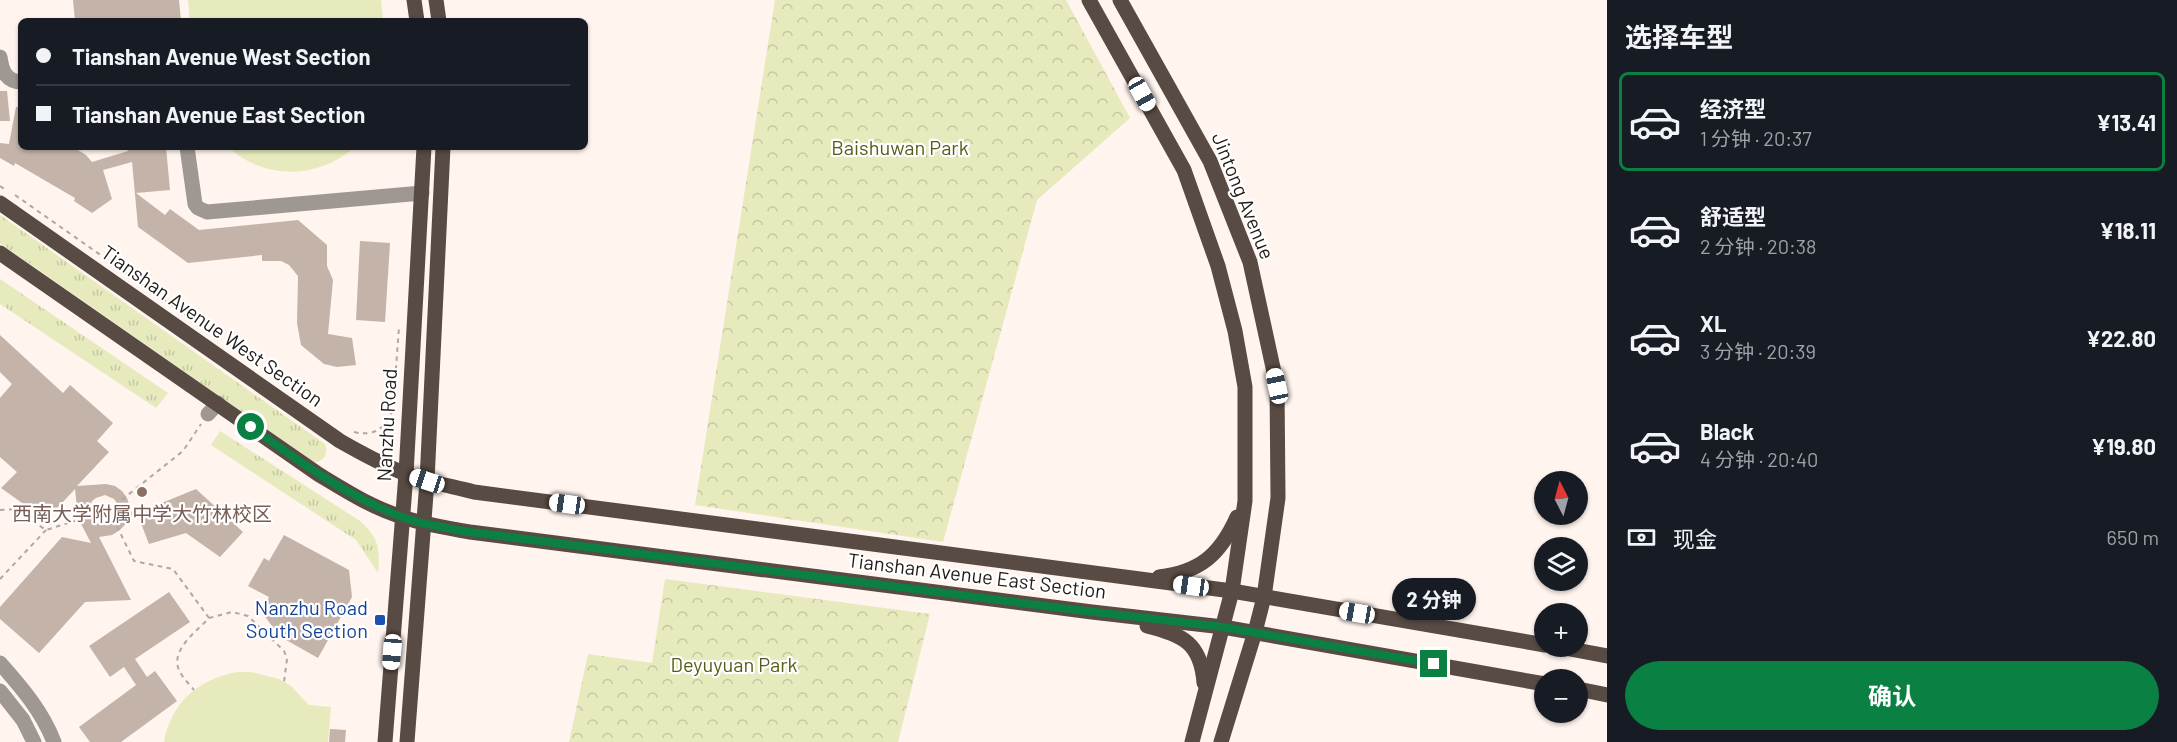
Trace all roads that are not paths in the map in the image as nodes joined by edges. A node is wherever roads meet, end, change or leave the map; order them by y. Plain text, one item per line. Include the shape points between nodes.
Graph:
1 (414, 0) edge
2 (436, 0) edge
3 (1089, 0) edge
4 (1120, 0) edge
5 (417, 18) edge
6 (439, 18) edge
7 (0, 57) edge
8 (18, 82) edge
9 (187, 150) edge
10 (424, 150) edge
11 (443, 150) edge
12 (422, 193) junction
13 (0, 203) edge
14 (0, 253) edge
15 (406, 474) junction
16 (427, 481) junction
17 (1245, 501) junction
18 (402, 518) junction
19 (424, 524) junction
20 (1130, 578) junction
21 (1232, 591) junction
22 (1264, 597) junction
23 (1092, 612) junction
24 (1223, 627) junction
25 (1255, 632) junction
26 (1534, 643) edge
27 (1588, 652) edge
28 (1607, 656) edge
29 (0, 663) edge
30 (1534, 682) edge
31 (0, 691) edge
32 (1588, 691) edge
33 (1204, 694) junction
34 (1607, 695) edge
35 (34, 742) edge
36 (54, 742) edge
37 (385, 742) edge
38 (407, 742) edge
39 (1192, 742) edge
40 (1221, 742) edge

1 - 5 main road
2 - 6 main road
3 - 17 main road via 1184,170 1218,266 1245,387
4 - 22 main road, Jintong Avenue via 1210,161 1250,262 1277,386 1278,498
7 - 8 street via 4,73
9 - 12 street via 195,204 207,212
10 - 12 main road, Nanzhu Road
11 - 16 main road
12 - 15 main road, Nanzhu Road
13 - 15 main road, Tianshan Avenue West Section via 339,441
14 - 18 main road via 213,409 359,498
15 - 16 main road, Tianshan Avenue East Section
15 - 18 main road, Nanzhu Road
16 - 19 main road
16 - 20 main road, Tianshan Avenue East Section via 474,492
17 - 20 main road via 1222,544 1194,569
17 - 21 main road
18 - 19 main road, Tianshan Avenue East Section
18 - 37 main road, Nanzhu Road
19 - 23 main road, Tianshan Avenue East Section
19 - 38 main road
20 - 21 main road, Tianshan Avenue East Section
21 - 22 main road, Tianshan Avenue East Section
21 - 24 main road
22 - 25 main road, Jintong Avenue
22 - 26 main road, Tianshan Avenue East Section
23 - 24 main road, Tianshan Avenue East Section
23 - 33 main road via 1184,638 1200,659
24 - 25 main road, Tianshan Avenue East Section
24 - 33 main road
25 - 30 main road, Tianshan Avenue East Section
25 - 40 main road, Jintong Avenue
27 - 28 main road
29 - 36 street via 38,710
31 - 35 street
32 - 34 main road
33 - 39 main road

